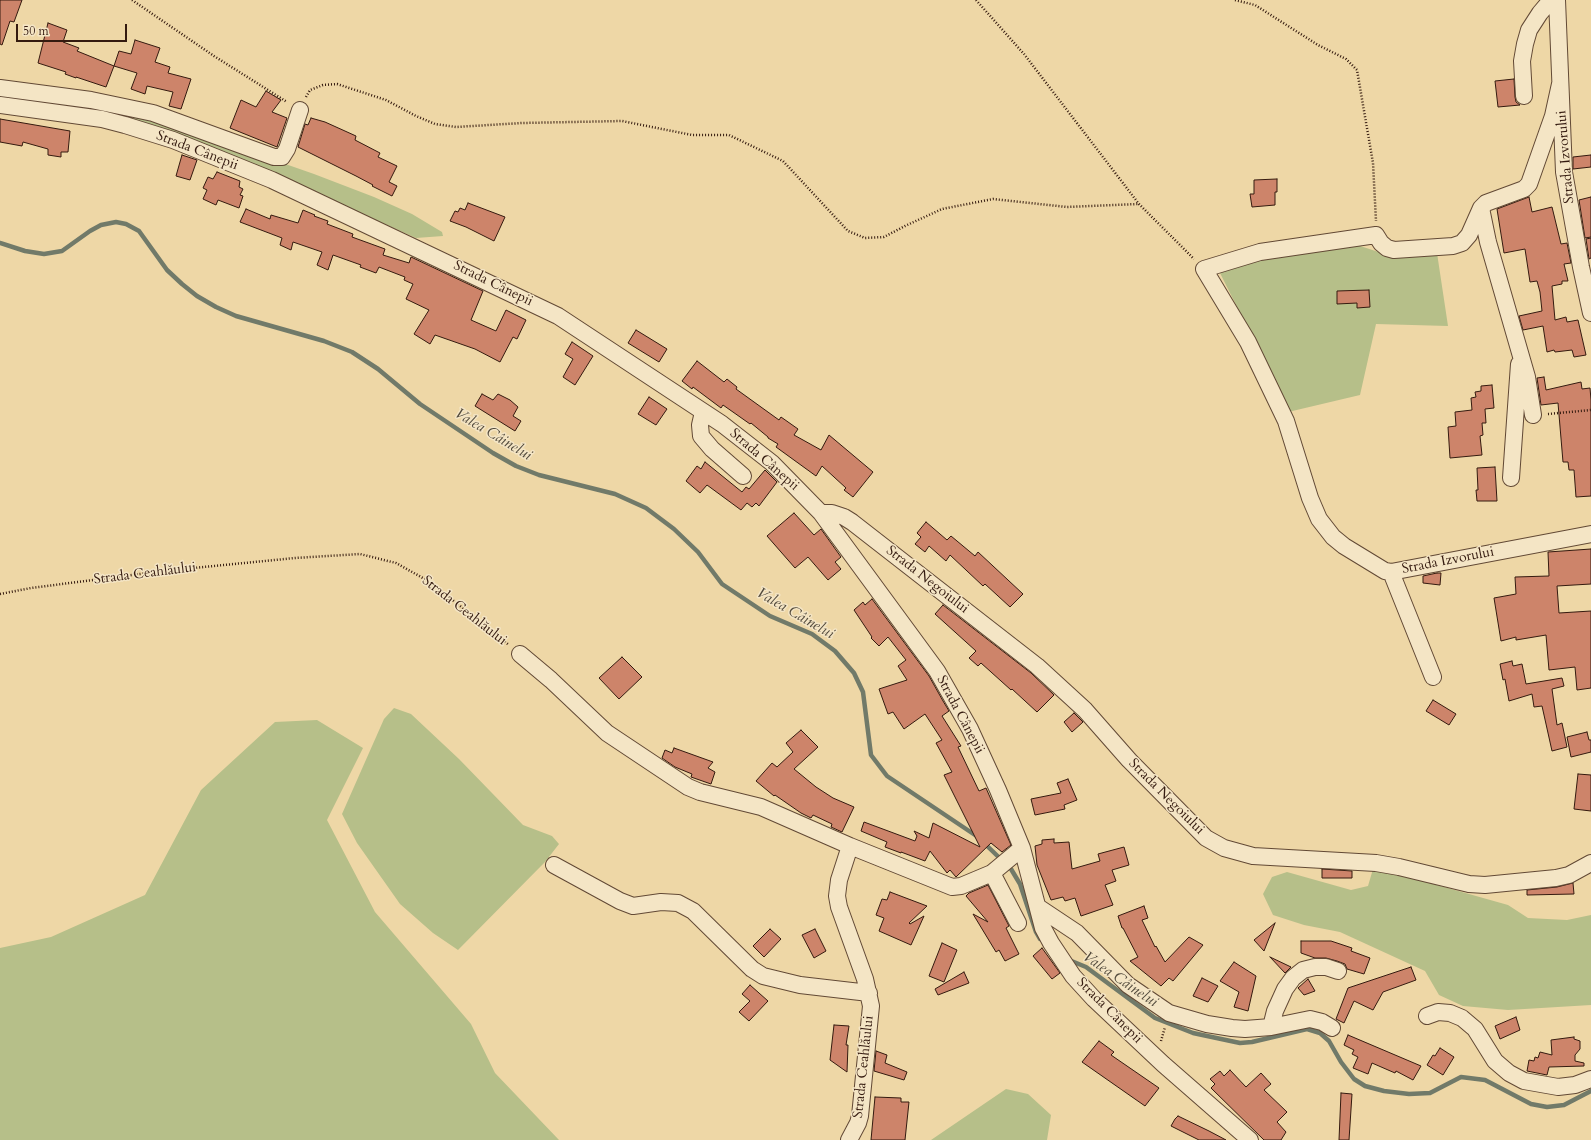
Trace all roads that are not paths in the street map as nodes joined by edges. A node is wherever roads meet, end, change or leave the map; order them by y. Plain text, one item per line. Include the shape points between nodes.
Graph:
1 (1551, 0) edge
2 (1557, 0) edge
3 (1560, 84) junction
4 (0, 88) edge
5 (1524, 96) dead end
6 (0, 105) edge
7 (300, 110) road end
8 (1481, 208) junction
9 (1591, 312) edge
10 (1520, 355) junction
11 (704, 412) junction
12 (1533, 415) road end
13 (743, 476) dead end
14 (1511, 478) dead end
15 (821, 513) junction
16 (1591, 534) edge
17 (1391, 572) junction
18 (520, 654) road end
19 (1433, 677) dead end
20 (850, 846) junction
21 (1022, 848) junction
22 (1591, 863) edge
23 (554, 865) dead end
24 (992, 873) junction
25 (1038, 907) junction
26 (1018, 923) dead end
27 (1338, 971) dead end
28 (869, 993) junction
29 (1427, 1016) dead end
30 (1271, 1027) junction
31 (1332, 1028) dead end
32 (1591, 1079) edge
33 (849, 1140) edge
34 (1250, 1140) edge

1 - 5 street via 1529,30 1525,44 1522,61
2 - 3 street, Strada Izvorului
3 - 8 street via 1553,116 1529,184 1524,189 1486,203
3 - 9 street, Strada Izvorului via 1564,172
4 - 7 street via 91,100 153,113 274,157 282,157 287,149
6 - 11 street, Strada Cânepii via 102,120 125,126 173,140 272,180 558,316
8 - 10 street
8 - 17 street via 1470,235 1462,243 1453,246 1394,250 1380,244 1376,235 1260,252 1204,269 1248,342 1286,421 1319,519 1344,546 1385,571
10 - 12 street via 1527,377
10 - 14 street
11 - 13 street via 700,425 701,436
11 - 15 street, Strada Cânepii via 772,464
15 - 21 street, Strada Cânepii via 937,671 970,729
15 - 22 street, Strada Negoiului via 832,513 852,522 1037,666 1085,710 1129,760 1206,838 1224,848 1253,856 1376,863 1469,884 1485,885 1556,878
16 - 17 street, Strada Izvorului
17 - 19 street, Strada Izvorului
18 - 20 street, Strada Ceahlăului via 607,732 688,787 762,807
20 - 24 street, Strada Ceahlăului via 952,887 961,886
20 - 28 street, Strada Ceahlăului via 839,880 837,896
21 - 24 street, Strada Ceahlăului
21 - 25 street, Strada Cânepii
23 - 28 street via 633,906 661,902 678,903 688,908 752,970 763,976 800,985
24 - 26 street
25 - 30 street via 1077,933 1128,985 1169,1013 1232,1028
25 - 34 street, Strada Cânepii via 1043,928 1051,943 1094,999
27 - 30 street via 1315,967 1303,970 1293,978 1284,989
28 - 33 street, Strada Ceahlăului via 871,1006 860,1116
29 - 32 street via 1438,1012 1462,1018 1475,1029 1495,1061 1524,1081 1558,1087 1575,1085
30 - 31 street via 1310,1019

